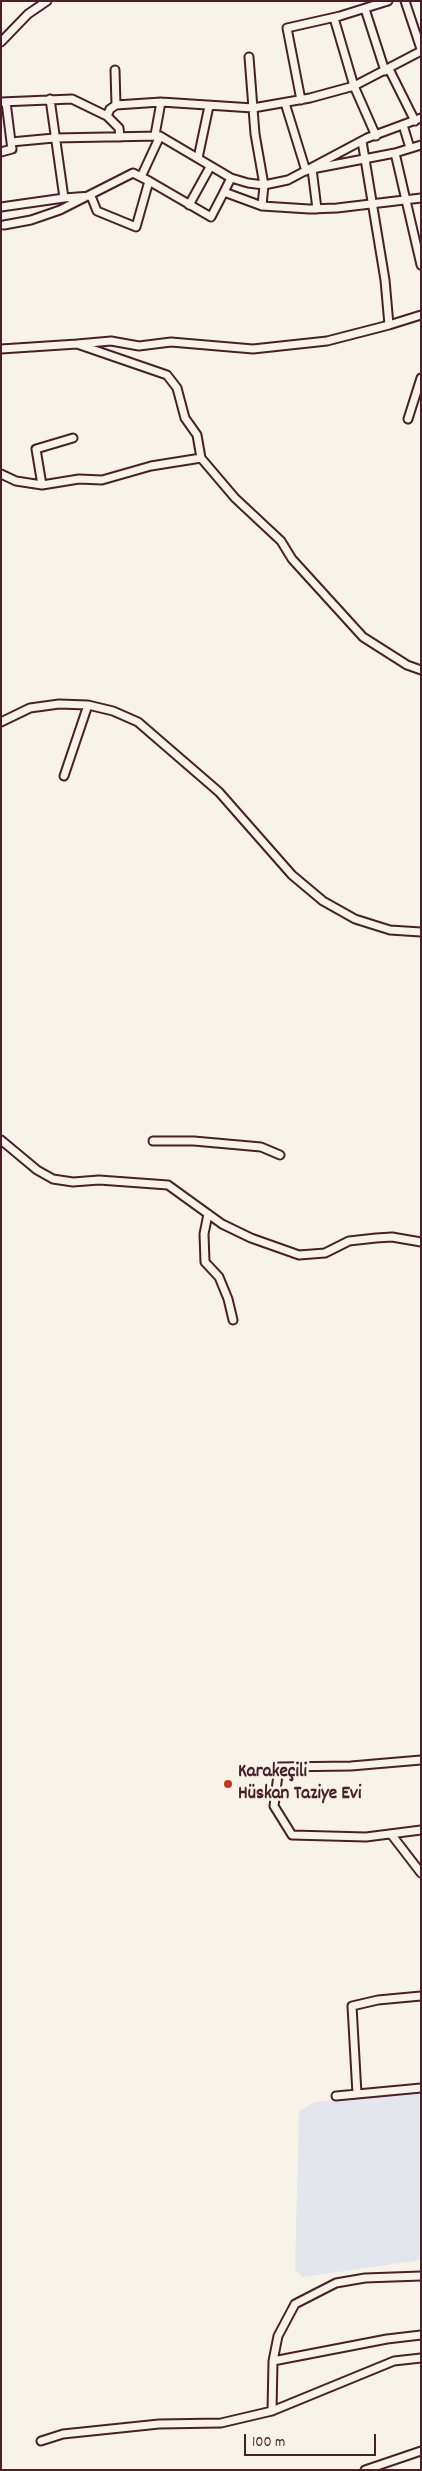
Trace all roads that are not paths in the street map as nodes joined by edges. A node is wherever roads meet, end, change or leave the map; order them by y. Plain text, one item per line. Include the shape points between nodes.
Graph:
1 (47, 1) edge
2 (388, 1) edge
3 (405, 1) edge
4 (365, 9) junction
5 (334, 18) junction
6 (1, 42) edge
7 (421, 50) edge
8 (249, 58) dead end
9 (115, 70) dead end
10 (387, 70) junction
11 (354, 86) junction
12 (50, 99) junction
13 (301, 100) junction
14 (3, 102) edge
15 (161, 102) junction
16 (285, 103) junction
17 (116, 104) junction
18 (209, 106) junction
19 (253, 108) junction
20 (107, 116) junction
21 (418, 120) edge
22 (403, 125) junction
23 (157, 135) junction
24 (376, 136) junction
25 (120, 137) junction
26 (54, 138) junction
27 (362, 141) junction
28 (11, 142) junction
29 (421, 145) edge
30 (410, 148) junction
31 (1, 152) edge
32 (394, 153) junction
33 (365, 157) junction
34 (198, 158) junction
35 (210, 167) junction
36 (309, 170) junction
37 (141, 177) junction
38 (231, 178) junction
39 (149, 181) junction
40 (264, 185) junction
41 (224, 192) junction
42 (91, 196) junction
43 (64, 198) junction
44 (421, 198) edge
45 (404, 199) junction
46 (189, 205) junction
47 (373, 205) junction
48 (262, 206) junction
49 (1, 207) edge
50 (317, 209) junction
51 (4, 225) dead end
52 (421, 265) edge
53 (421, 315) edge
54 (389, 325) junction
55 (78, 344) junction
56 (1, 349) edge
57 (421, 378) edge
58 (408, 419) dead end
59 (73, 438) dead end
60 (201, 458) junction
61 (1, 474) edge
62 (42, 485) junction
63 (421, 670) edge
64 (88, 705) junction
65 (1, 722) edge
66 (64, 776) dead end
67 (421, 932) edge
68 (1, 1140) edge
69 (153, 1141) dead end
70 (280, 1155) dead end
71 (208, 1214) junction
72 (421, 1242) edge
73 (233, 1320) dead end
74 (421, 1760) edge
75 (421, 1830) edge
76 (391, 1834) junction
77 (421, 1873) edge
78 (421, 1996) edge
79 (421, 2088) edge
80 (357, 2094) junction
81 (336, 2096) dead end
82 (421, 2276) edge
83 (421, 2335) edge
84 (421, 2358) edge
85 (273, 2361) junction
86 (272, 2411) junction
87 (41, 2441) dead end
88 (421, 2451) edge
89 (365, 2470) edge

1 - 6 street via 28,14
2 - 4 street
3 - 7 street
4 - 5 street
4 - 10 street
5 - 11 street
5 - 13 street via 287,28
7 - 10 street
8 - 19 street
9 - 17 street
10 - 11 street
10 - 21 street
11 - 13 street
11 - 24 street
12 - 14 street
12 - 20 street via 72,99
12 - 26 street
13 - 16 street
14 - 28 street
15 - 17 street
15 - 18 street
15 - 23 street
16 - 19 street
16 - 36 street
17 - 20 street
18 - 19 street
18 - 34 street
19 - 40 street
20 - 25 street via 119,128
21 - 22 street
22 - 24 street
22 - 30 street
23 - 25 street
23 - 34 street
23 - 37 street
24 - 27 street
25 - 26 street
26 - 28 street
26 - 43 street
27 - 33 street
27 - 36 street
28 - 31 street via 12,149
29 - 30 street
30 - 32 street
32 - 33 street
32 - 45 street
33 - 36 street
33 - 47 street
34 - 35 street
35 - 38 street
35 - 46 street
36 - 40 street via 288,180
36 - 50 street
37 - 39 street
37 - 42 street via 133,173
38 - 40 street
38 - 41 street
39 - 42 street via 136,227 97,211
39 - 46 street
40 - 48 street
41 - 46 street via 211,217
41 - 48 street
42 - 43 street
42 - 51 street via 31,220
43 - 49 street
44 - 45 street
45 - 47 street
45 - 52 street
47 - 50 street
47 - 54 street
48 - 50 street
53 - 54 street
54 - 55 street via 327,342 253,349 171,342 139,346 111,341
55 - 56 street
55 - 60 street via 167,375 177,388 186,418 197,435
57 - 58 street
59 - 62 street via 36,449
60 - 62 street via 151,466 102,480 79,478
60 - 63 street via 236,498 281,541 292,559 364,637 407,665
61 - 62 street via 16,481
64 - 65 street via 30,708
64 - 66 street
64 - 67 street via 138,722 181,757 219,792 292,874 323,901 355,919 390,930
68 - 71 street via 53,1179 168,1185
69 - 70 street via 260,1147
71 - 72 street via 251,1238 299,1255 325,1253 348,1242 376,1238
71 - 73 street via 204,1234 205,1262 219,1277
74 - 76 street via 351,1766 279,1767 274,1806 292,1835 366,1837
75 - 76 street
76 - 77 street
78 - 80 street via 352,2006
79 - 80 street
80 - 81 street
82 - 85 street via 365,2278 336,2283 296,2304 278,2336
83 - 85 street
84 - 86 street via 394,2362
85 - 86 street
86 - 87 street via 221,2423 159,2424 63,2434
88 - 89 street

